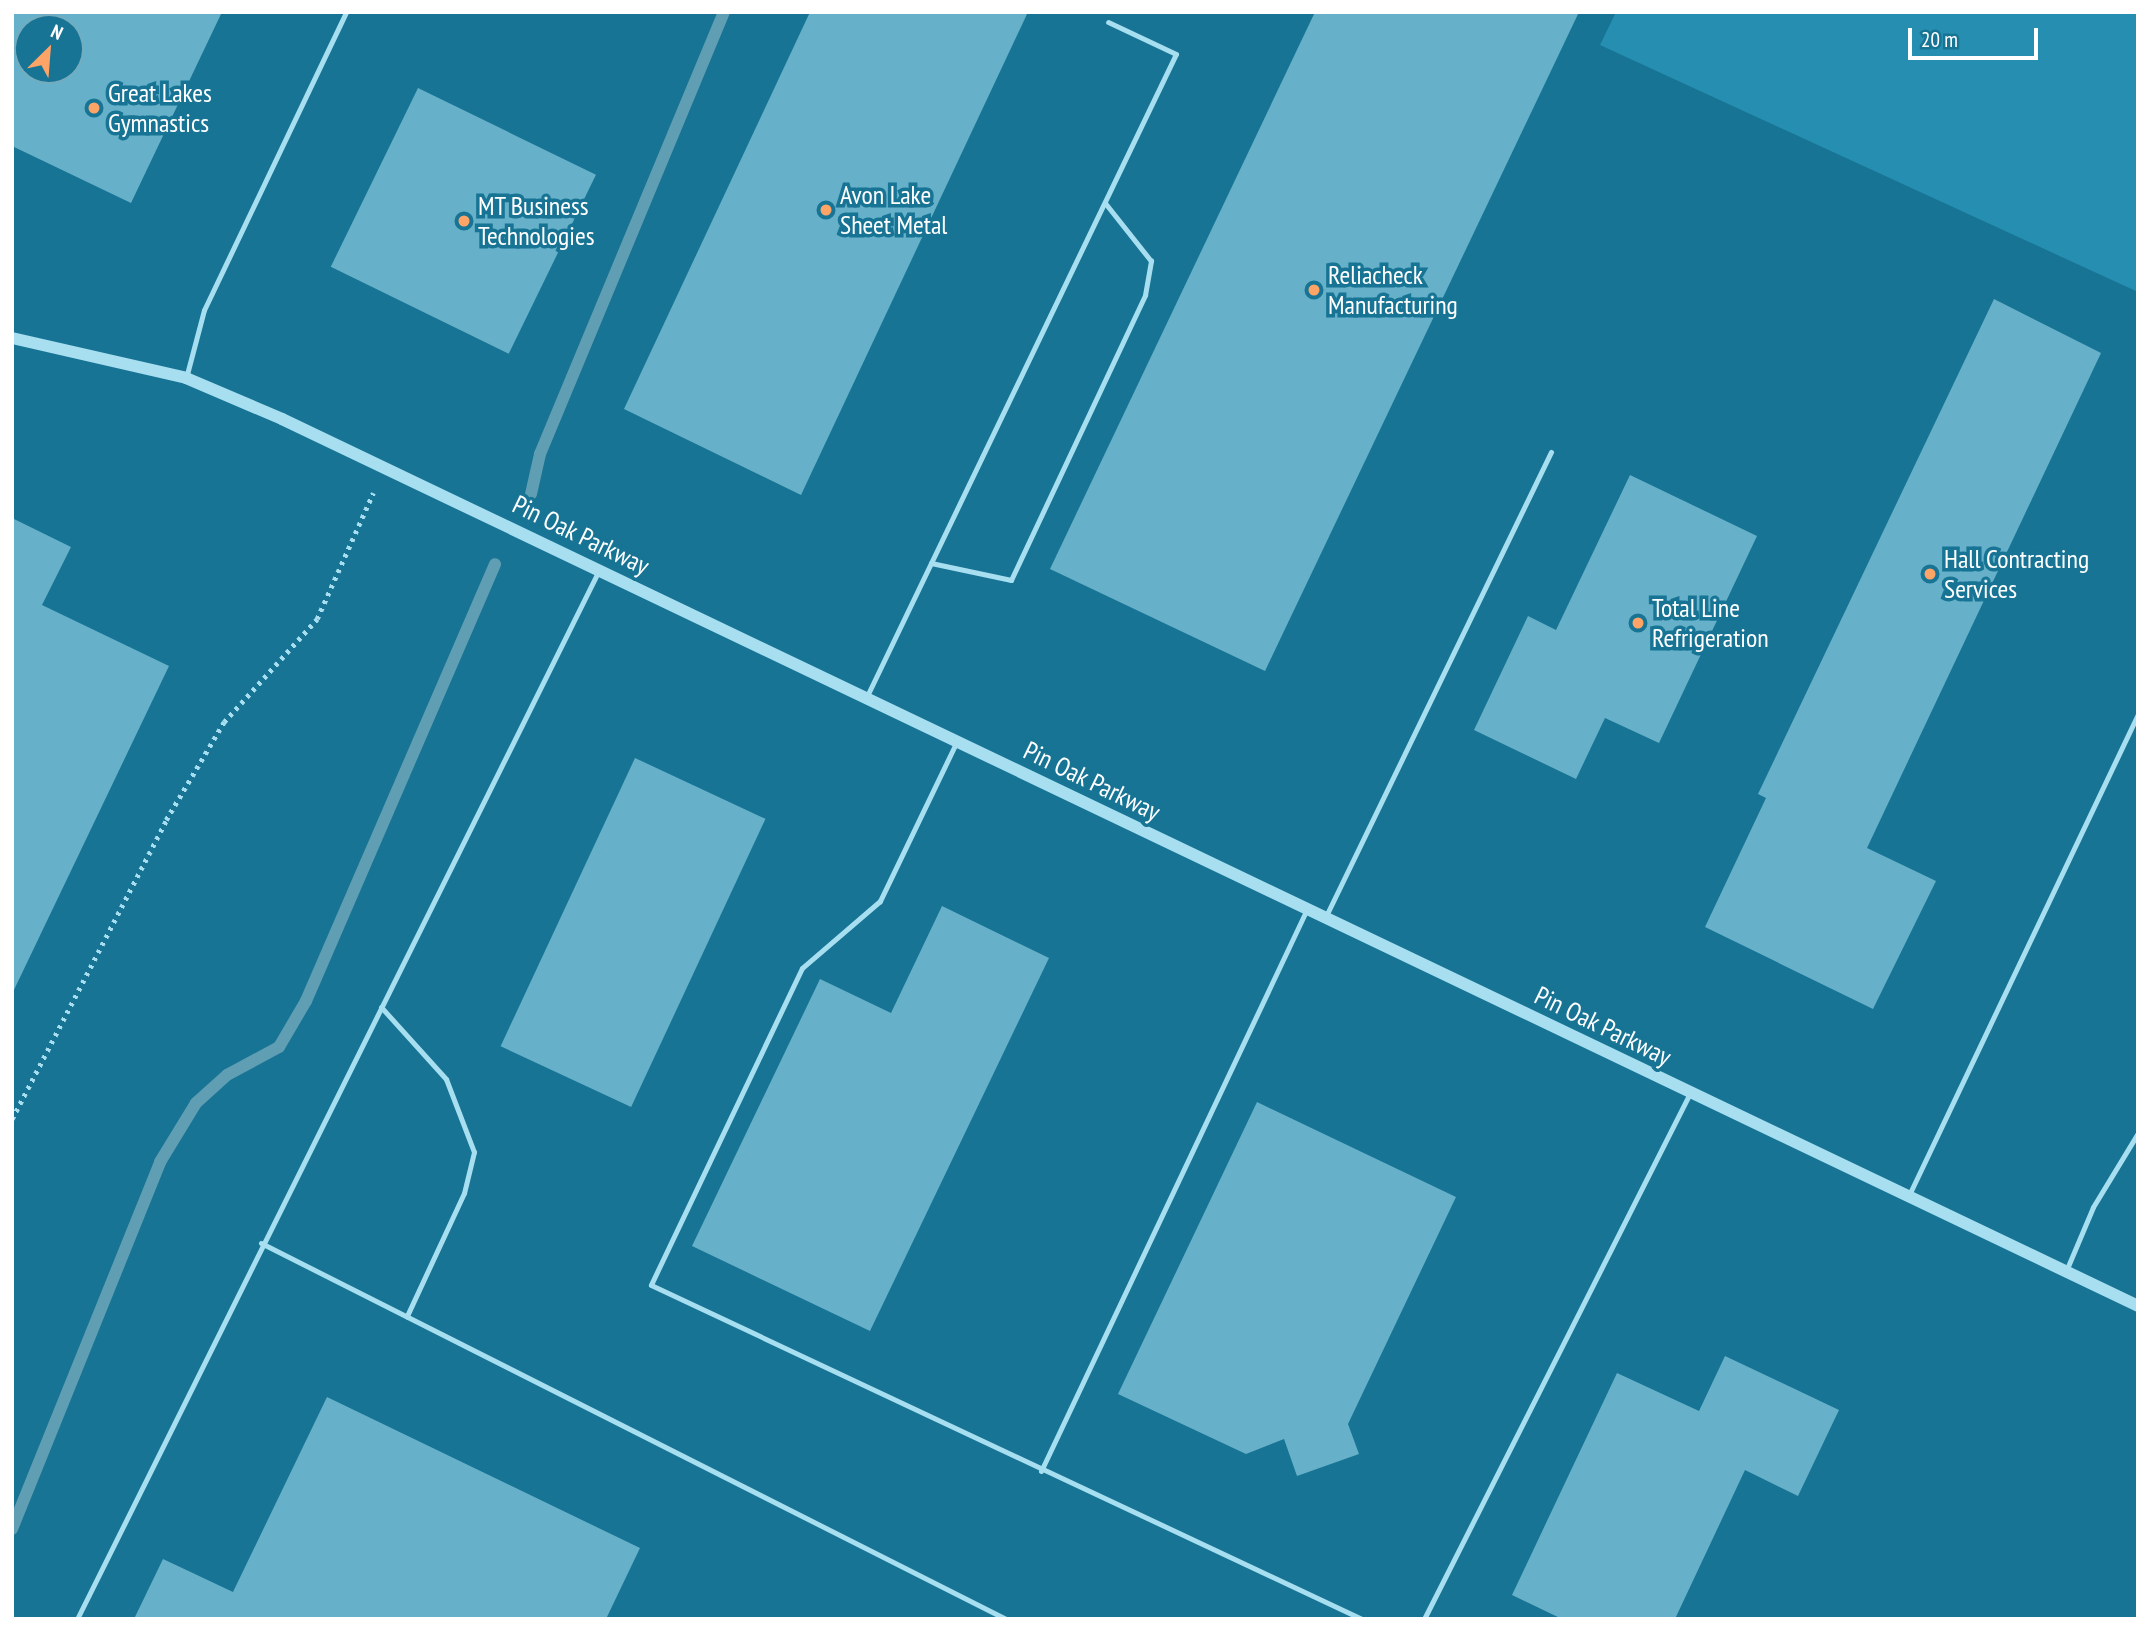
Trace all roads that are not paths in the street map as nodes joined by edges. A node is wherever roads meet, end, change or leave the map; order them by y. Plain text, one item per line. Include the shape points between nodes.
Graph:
1 (346, 12) edge
2 (1108, 22) dead end
3 (1105, 203) junction
4 (12, 338) edge
5 (186, 378) junction
6 (1551, 452) dead end
7 (931, 563) junction
8 (599, 569) junction
9 (866, 698) junction
10 (2138, 714) edge
11 (957, 741) junction
12 (1307, 909) junction
13 (1325, 918) junction
14 (381, 1007) junction
15 (1690, 1093) junction
16 (2138, 1133) edge
17 (1908, 1197) junction
18 (261, 1243) junction
19 (2066, 1271) junction
20 (2138, 1306) edge
21 (407, 1316) junction
22 (1041, 1471) junction
23 (78, 1619) edge
24 (1006, 1619) edge
25 (1362, 1619) edge
26 (1424, 1619) edge

1 - 5 lane via 204,310
2 - 3 lane via 1176,54
3 - 7 lane
3 - 7 lane via 1151,261 1145,295 1011,580
4 - 5 street, Pin Oak Parkway
5 - 8 street, Pin Oak Parkway
6 - 13 lane
7 - 9 lane
8 - 9 street, Pin Oak Parkway
8 - 14 lane
9 - 11 street, Pin Oak Parkway
10 - 17 lane
11 - 12 street, Pin Oak Parkway
11 - 22 lane via 880,901 803,968 651,1285
12 - 13 street, Pin Oak Parkway
12 - 22 lane
13 - 15 street, Pin Oak Parkway
14 - 18 lane
14 - 21 lane via 446,1079 474,1152 464,1193
15 - 17 street, Pin Oak Parkway
15 - 26 lane
16 - 19 lane via 2093,1207
17 - 19 street, Pin Oak Parkway
18 - 21 lane
18 - 23 lane
19 - 20 street, Pin Oak Parkway
21 - 24 lane
22 - 25 lane

